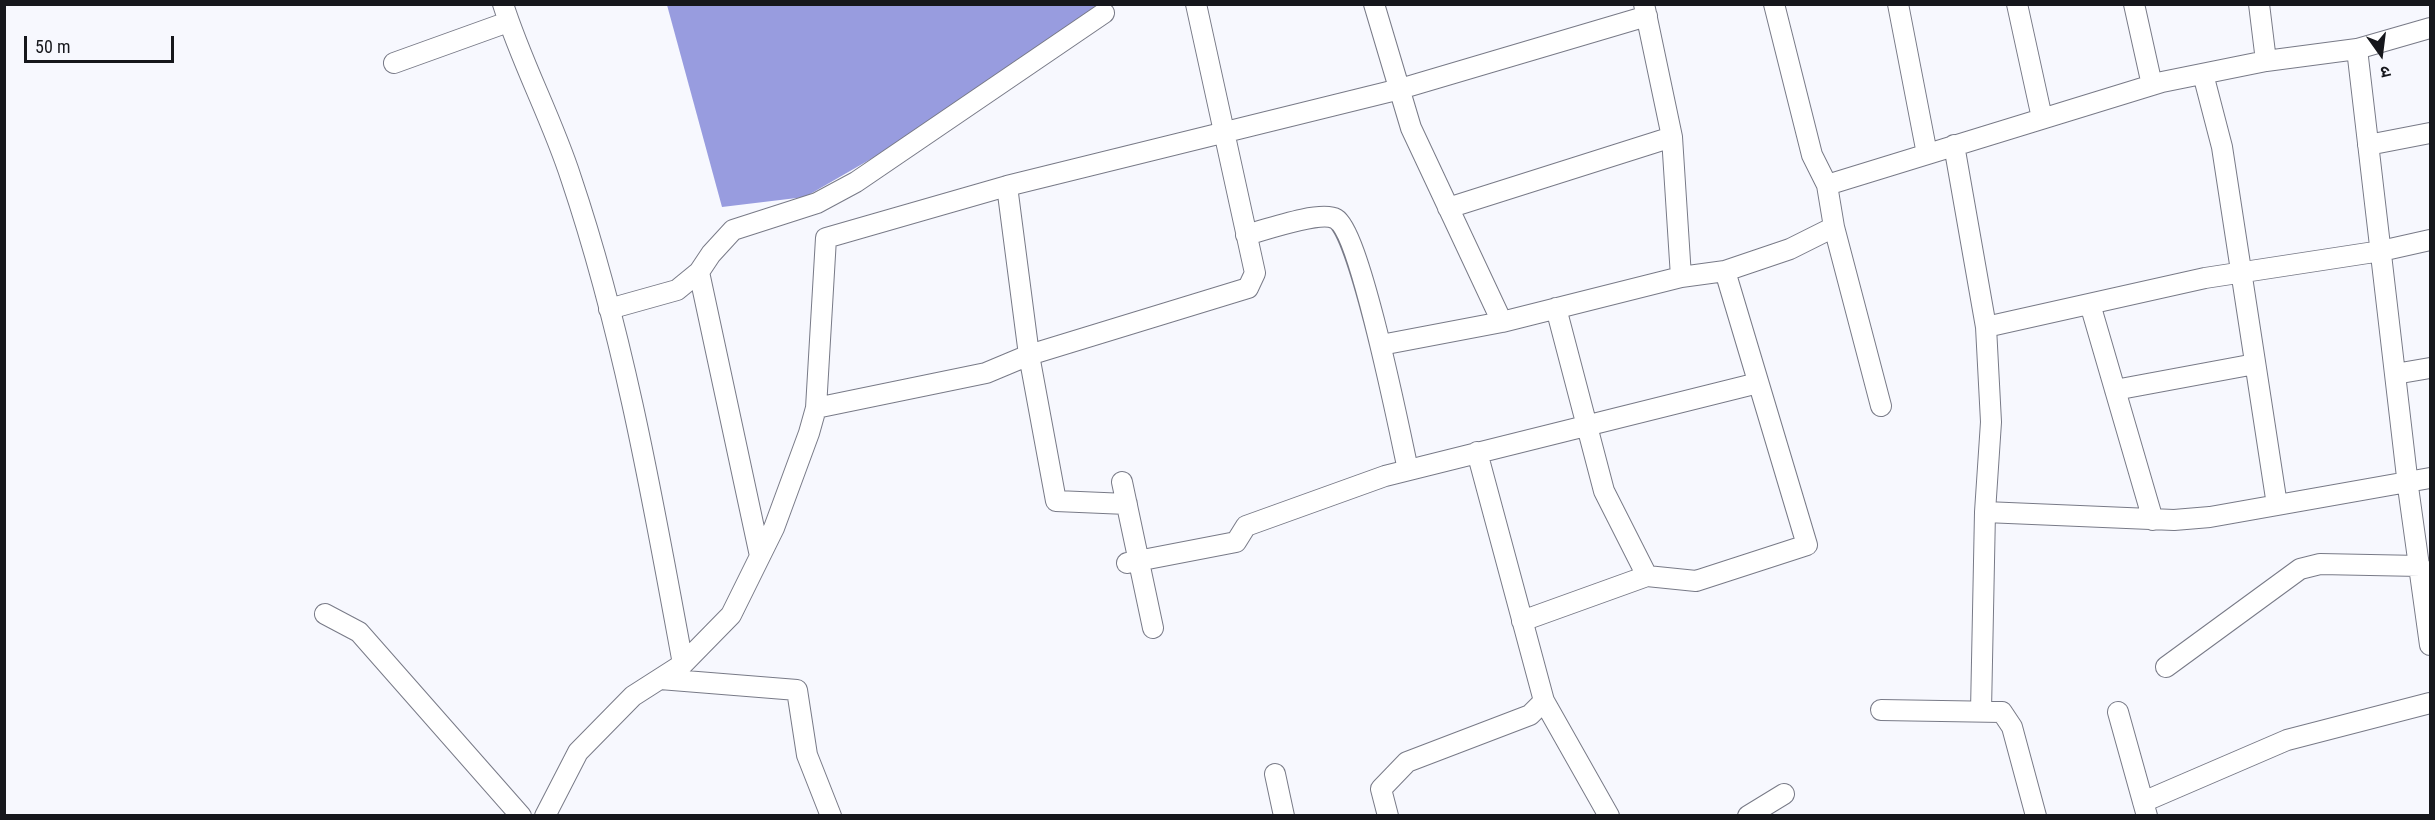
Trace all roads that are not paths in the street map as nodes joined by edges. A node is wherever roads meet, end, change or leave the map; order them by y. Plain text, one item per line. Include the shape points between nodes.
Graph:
1 (1196, 4) edge
2 (1374, 4) edge
3 (1774, 4) edge
4 (1898, 4) edge
5 (2017, 4) edge
6 (2134, 4) edge
7 (2259, 4) edge
8 (1646, 10) edge
9 (506, 13) edge
10 (1104, 13) dead end
11 (2430, 28) edge
12 (2357, 49) junction
13 (2266, 61) junction
14 (394, 63) dead end
15 (2204, 74) junction
16 (2152, 85) junction
17 (1400, 89) junction
18 (2042, 118) junction
19 (1224, 132) junction
20 (2430, 133) edge
21 (1672, 137) junction
22 (2368, 145) junction
23 (1953, 146) junction
24 (1927, 154) junction
25 (1827, 185) junction
26 (1007, 186) junction
27 (1448, 208) junction
28 (1834, 226) junction
29 (1246, 235) junction
30 (2430, 240) edge
31 (2381, 251) junction
32 (1725, 271) junction
33 (699, 272) junction
34 (2240, 273) junction
35 (1681, 277) junction
36 (2090, 304) junction
37 (1556, 308) junction
38 (609, 309) junction
39 (1502, 322) junction
40 (1986, 327) junction
41 (1381, 345) junction
42 (1029, 355) junction
43 (2255, 364) junction
44 (2430, 368) edge
45 (2395, 374) junction
46 (1758, 383) junction
47 (2115, 390) junction
48 (1881, 406) dead end
49 (816, 408) junction
50 (1588, 424) junction
51 (1477, 452) junction
52 (1408, 470) junction
53 (2430, 478) edge
54 (1122, 482) dead end
55 (2408, 482) junction
56 (1127, 504) junction
57 (2277, 506) junction
58 (1985, 512) junction
59 (2153, 520) junction
60 (760, 556) junction
61 (1133, 561) junction
62 (2420, 566) junction
63 (1647, 576) junction
64 (325, 614) dead end
65 (2428, 616) edge
66 (1522, 621) junction
67 (1153, 628) dead end
68 (2430, 645) edge
69 (683, 664) junction
70 (2166, 667) dead end
71 (660, 679) junction
72 (1544, 701) junction
73 (2430, 703) edge
74 (1881, 710) dead end
75 (1981, 711) junction
76 (2118, 712) dead end
77 (1275, 774) dead end
78 (1784, 794) dead end
79 (2145, 809) edge
80 (521, 816) edge
81 (545, 816) edge
82 (831, 816) edge
83 (1284, 816) edge
84 (1388, 816) edge
85 (1609, 816) edge
86 (1748, 816) edge
87 (2036, 816) edge

1 - 19 street
2 - 17 street
3 - 25 street via 1812,155
4 - 24 street
5 - 18 street
6 - 16 street
7 - 13 street
8 - 17 street
8 - 21 street
9 - 14 street
9 - 38 street via 571,177
10 - 33 street via 856,182 817,203 733,230
11 - 12 street
12 - 13 street
12 - 22 street
13 - 15 street
15 - 16 street
15 - 34 street via 2222,147
16 - 18 street
17 - 19 street
17 - 27 street via 1411,128
18 - 23 street
19 - 26 street
19 - 29 street
20 - 22 street
21 - 27 street
21 - 35 street
22 - 31 street
23 - 24 street
23 - 40 street
24 - 25 street
25 - 28 street
26 - 42 street
26 - 49 street via 826,238
27 - 39 street
28 - 32 street via 1790,249
28 - 48 street
29 - 41 street via 1316,217 1339,220 1349,240
29 - 42 street via 1255,273 1248,288
30 - 31 street
31 - 34 street
31 - 45 street
32 - 35 street
32 - 46 street
33 - 38 street via 677,290
33 - 60 street
34 - 36 street
34 - 43 street
35 - 37 street
36 - 40 street
36 - 47 street
37 - 39 street
37 - 50 street
38 - 69 street via 661,542
39 - 41 street
40 - 58 street via 1991,422
41 - 52 street
42 - 49 street via 986,373
42 - 56 street via 1056,501
43 - 47 street
43 - 57 street
44 - 45 street
45 - 55 street
46 - 50 street
46 - 63 street via 1807,545 1696,581
47 - 59 street
49 - 60 street via 774,528
50 - 51 street
50 - 63 street via 1604,491
51 - 52 street
51 - 66 street
52 - 61 street via 1246,526 1236,542
53 - 55 street
54 - 56 street
55 - 57 street
55 - 62 street
56 - 61 street
57 - 59 street via 2210,517
58 - 59 street
58 - 75 street
60 - 69 street via 730,615
61 - 67 street
62 - 65 street
62 - 70 street via 2320,564 2300,569
63 - 66 street
64 - 80 street via 359,632
65 - 68 street
66 - 72 street
69 - 71 street
71 - 81 street via 633,696 578,752
71 - 82 street via 797,690 807,755
72 - 84 street via 1530,715 1407,762 1381,789
72 - 85 street
73 - 79 street via 2288,740
74 - 75 street
75 - 87 street via 2002,712 2012,727
76 - 79 street
77 - 83 street
78 - 86 street

